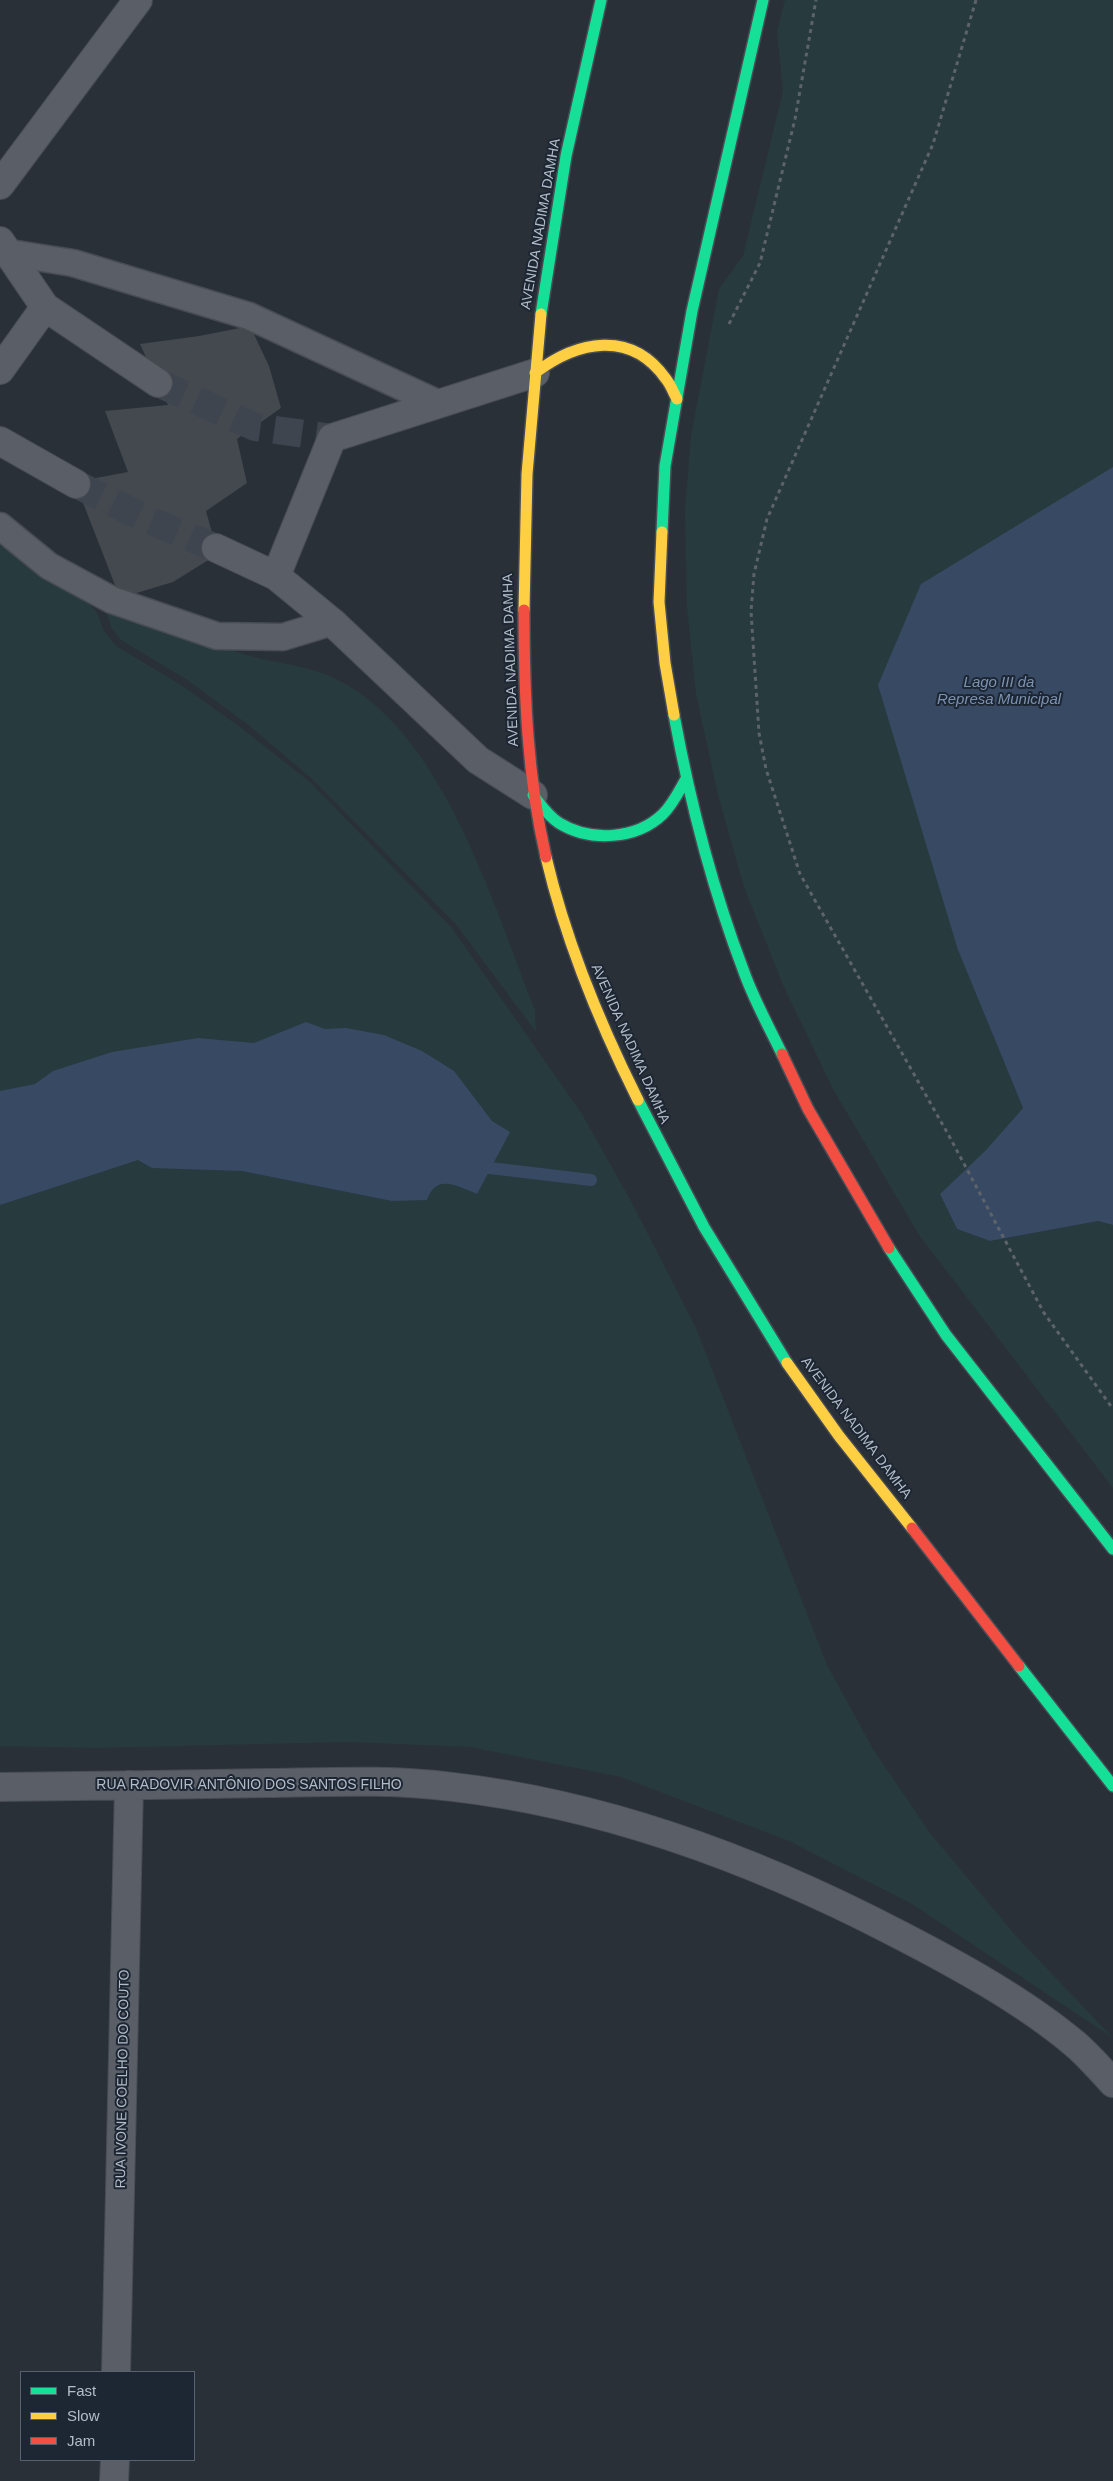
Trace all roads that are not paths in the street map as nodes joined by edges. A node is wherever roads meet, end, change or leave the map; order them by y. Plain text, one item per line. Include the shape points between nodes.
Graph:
1 (138, 0) edge
2 (601, 0) edge
3 (763, 0) edge
4 (0, 185) edge
5 (5, 247) edge
6 (45, 307) junction
7 (0, 370) edge
8 (535, 373) junction
9 (158, 383) tunnel mouth
10 (676, 399) junction
11 (437, 403) junction
12 (0, 441) edge
13 (76, 484) tunnel mouth
14 (0, 526) edge
15 (216, 548) tunnel mouth
16 (276, 576) junction
17 (332, 622) junction
18 (686, 779) junction
19 (533, 795) junction
20 (1113, 1549) edge
21 (129, 1785) junction
22 (1113, 1786) edge
23 (0, 1788) edge
24 (1113, 2083) edge
25 (116, 2371) edge
26 (115, 2461) edge
27 (114, 2481) edge

1 - 4 street
2 - 8 main road, AVENIDA NADIMA DAMHA via 583,69 544,283
3 - 10 main road via 692,311
5 - 6 street
5 - 11 lane via 73,263 249,316
6 - 7 street
6 - 9 street
8 - 10 main road via 550,359 568,350 608,344 631,350 650,362 666,378
8 - 11 street
8 - 19 main road, AVENIDA NADIMA DAMHA via 522,568 526,707
10 - 18 main road via 665,466 659,602 665,663
11 - 16 street via 332,438
12 - 13 street
14 - 17 lane via 49,566 112,600 217,636 283,637
15 - 16 street
16 - 17 street
17 - 19 street via 478,760
18 - 19 main road via 673,802 657,819 637,830 614,836 586,834 559,823
18 - 20 main road via 704,852 744,973 808,1109 882,1237 946,1335
19 - 22 main road, AVENIDA NADIMA DAMHA via 558,904 601,1023 672,1170 741,1290 816,1405
21 - 23 street, RUA RADOVIR ANTÔNIO DOS SANTOS FILHO
21 - 24 street, RUA RADOVIR ANTÔNIO DOS SANTOS FILHO via 362,1782 451,1786 535,1799 657,1832 752,1864 842,1905 949,1960 1076,2045
21 - 25 street, RUA IVONE COELHO DO COUTO
26 - 27 street

